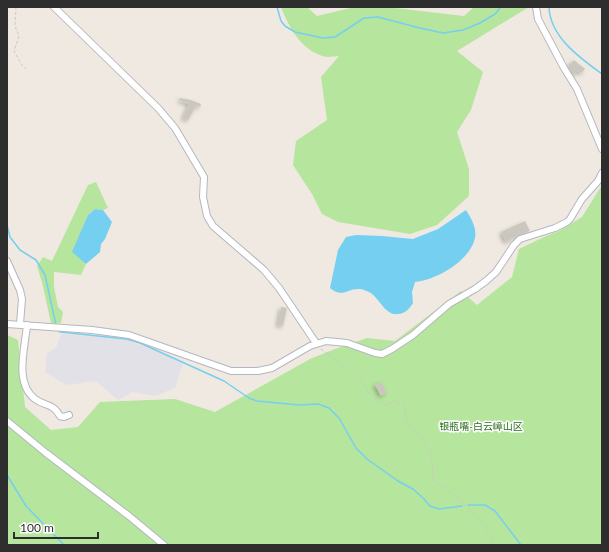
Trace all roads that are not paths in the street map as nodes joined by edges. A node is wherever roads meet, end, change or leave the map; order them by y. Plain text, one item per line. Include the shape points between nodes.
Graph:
1 (54, 7) edge
2 (536, 7) edge
3 (602, 149) edge
4 (602, 173) edge
5 (7, 261) edge
6 (7, 324) edge
7 (20, 324) junction
8 (27, 325) junction
9 (316, 343) junction
10 (69, 415) dead end
11 (7, 422) edge
12 (164, 545) edge

1 - 9 street via 158,108 175,128 204,177 207,216 214,226 264,270
2 - 3 street via 538,19 577,89
4 - 9 street via 567,222 520,239 496,272 486,281 449,304 392,349 378,354 354,344 338,341
5 - 7 street via 22,298
6 - 7 street
7 - 8 street
8 - 9 street via 129,335 231,371 272,368
8 - 10 street via 23,366 26,388 36,400 54,407 60,416
11 - 12 street

